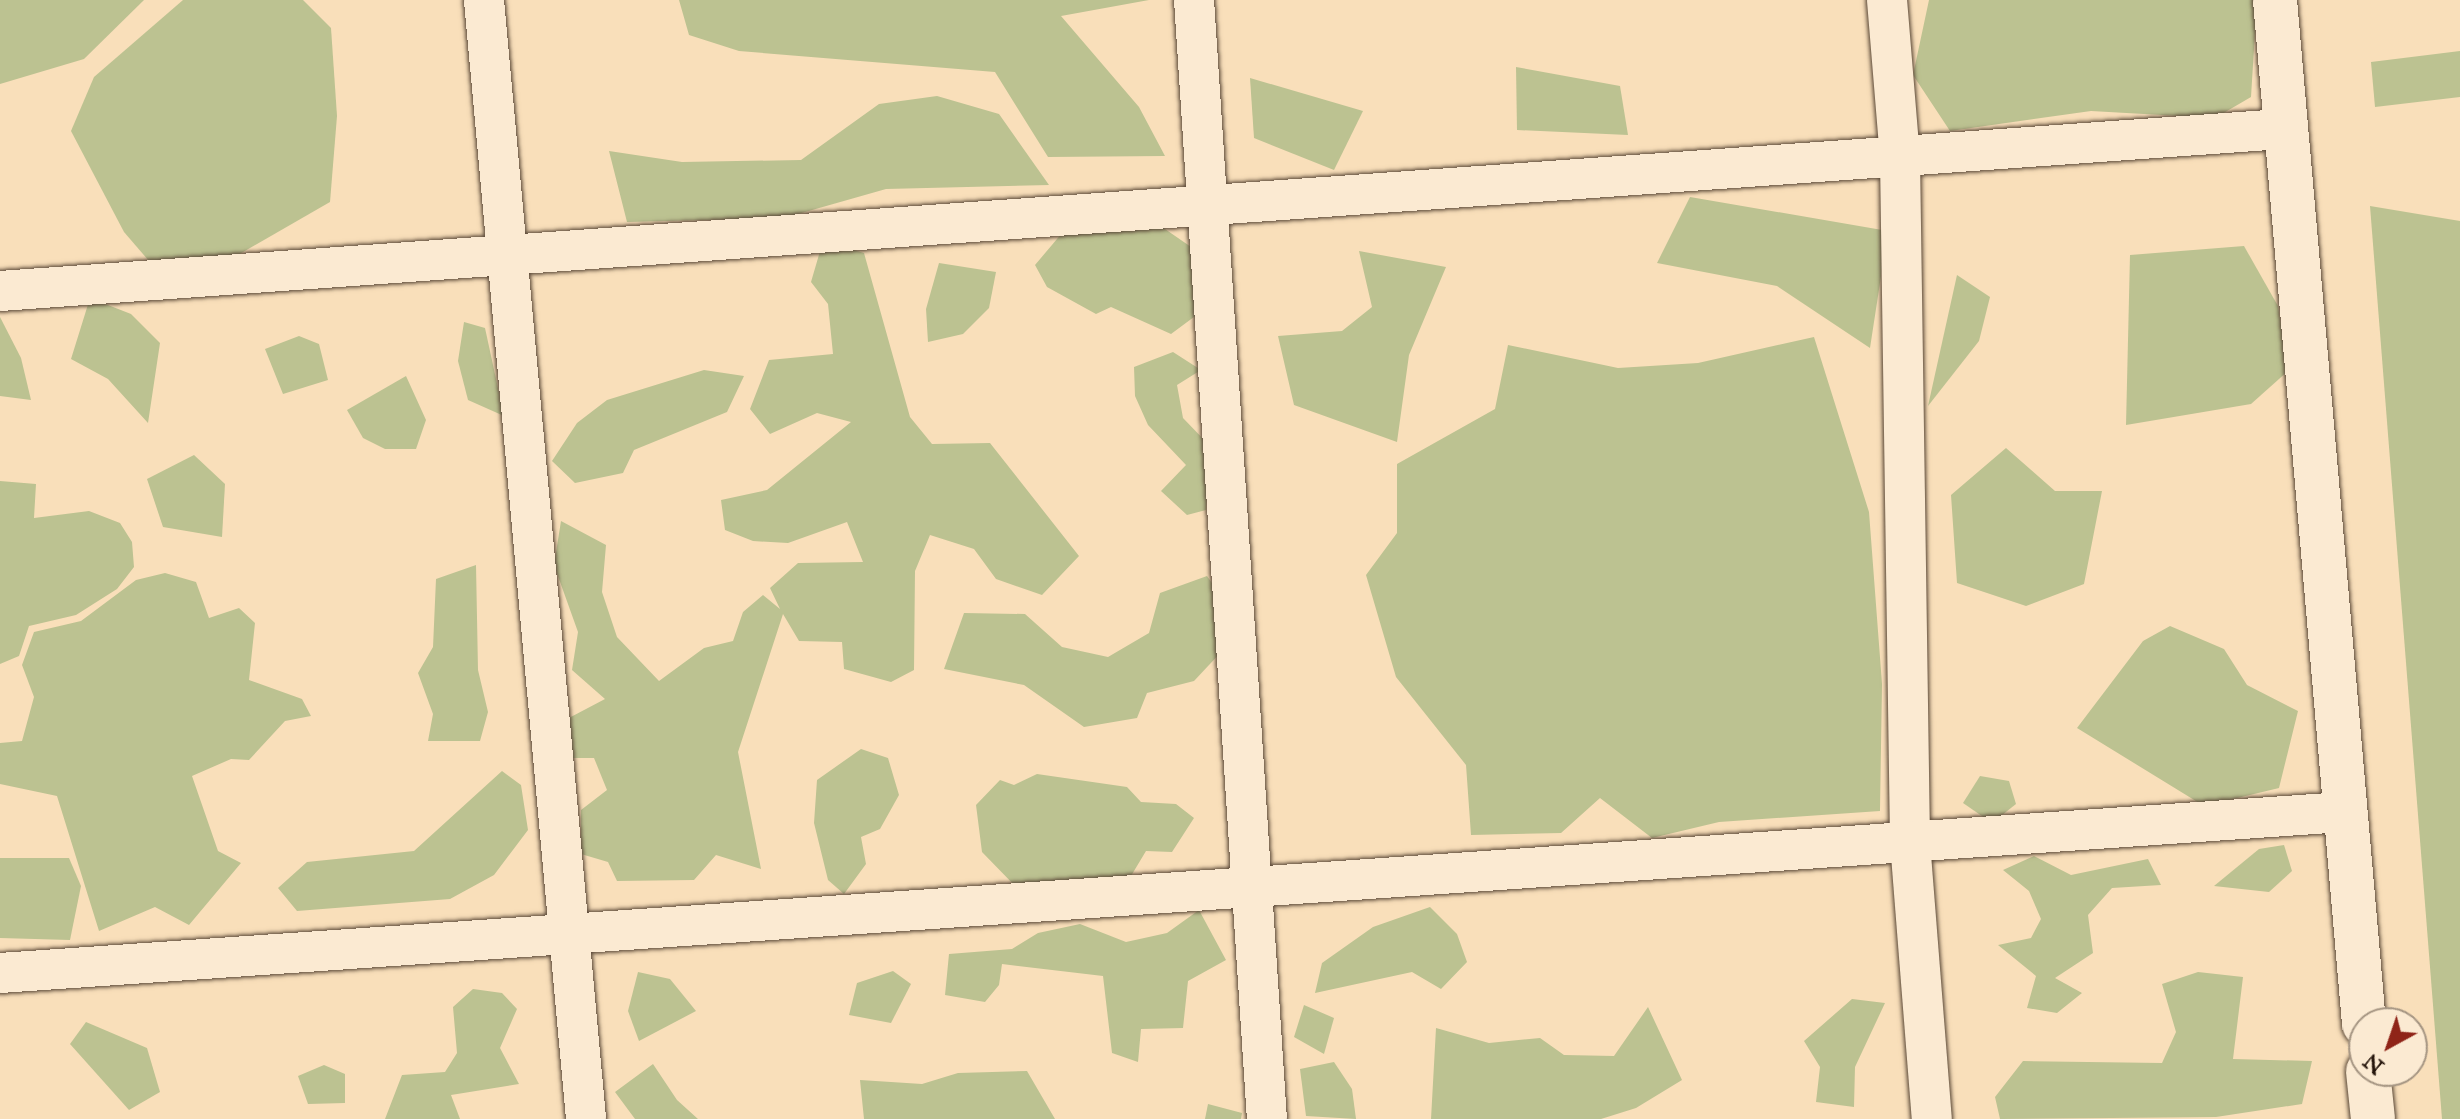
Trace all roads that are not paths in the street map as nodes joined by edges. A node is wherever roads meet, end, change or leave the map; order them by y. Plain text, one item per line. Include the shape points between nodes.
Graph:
1 (484, 0) edge
2 (1194, 0) edge
3 (1887, 0) edge
4 (2275, 0) edge
5 (2281, 129) junction
6 (1900, 158) junction
7 (1207, 205) junction
8 (507, 255) junction
9 (0, 291) edge
10 (2344, 812) junction
11 (1910, 842) junction
12 (1251, 887) junction
13 (568, 934) junction
14 (0, 973) edge
15 (2362, 1007) edge
16 (2370, 1087) edge
17 (586, 1119) edge
18 (1267, 1119) edge
19 (1932, 1119) edge
20 (2373, 1119) edge

1 - 8 street
2 - 7 street
3 - 6 street
4 - 5 street
5 - 6 street
5 - 10 street
6 - 7 street
6 - 11 street
7 - 8 street
7 - 12 street
8 - 9 street
8 - 13 street
10 - 11 street
10 - 15 street
11 - 12 street
11 - 19 street
12 - 13 street
12 - 18 street
13 - 14 street
13 - 17 street
16 - 20 street

